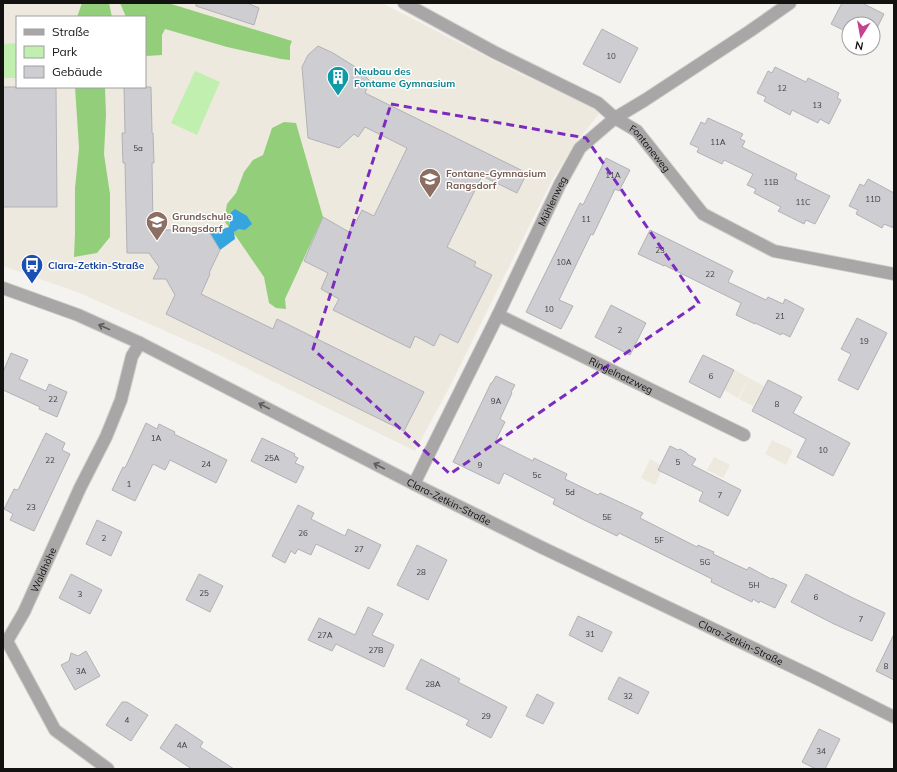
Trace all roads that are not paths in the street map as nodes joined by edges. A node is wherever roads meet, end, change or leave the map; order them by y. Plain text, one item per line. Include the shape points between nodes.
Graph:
1 (404, 3) edge
2 (790, 3) edge
3 (615, 118) junction
4 (894, 274) edge
5 (3, 288) edge
6 (498, 315) junction
7 (140, 343) junction
8 (744, 435) dead end
9 (414, 484) junction
10 (5, 641) edge
11 (894, 717) edge
12 (108, 769) edge

1 - 3 street, Fontaneweg via 494,52 598,103
2 - 3 street, Mühlenweg via 750,32
3 - 4 street, Fontaneweg via 637,131 703,214 774,251
3 - 6 street, Mühlenweg via 580,148 560,184
7 -> 5 street, Clara-Zetkin-Straße via 78,315
6 - 8 street, Ringelnatzweg
6 - 9 street, Mühlenweg
9 -> 7 street, Clara-Zetkin-Straße
7 - 10 street, Waldhöhe via 132,356 121,400 106,438 80,488 24,612
9 - 11 street, Clara-Zetkin-Straße
10 - 12 street, Waldhöhe via 55,730

